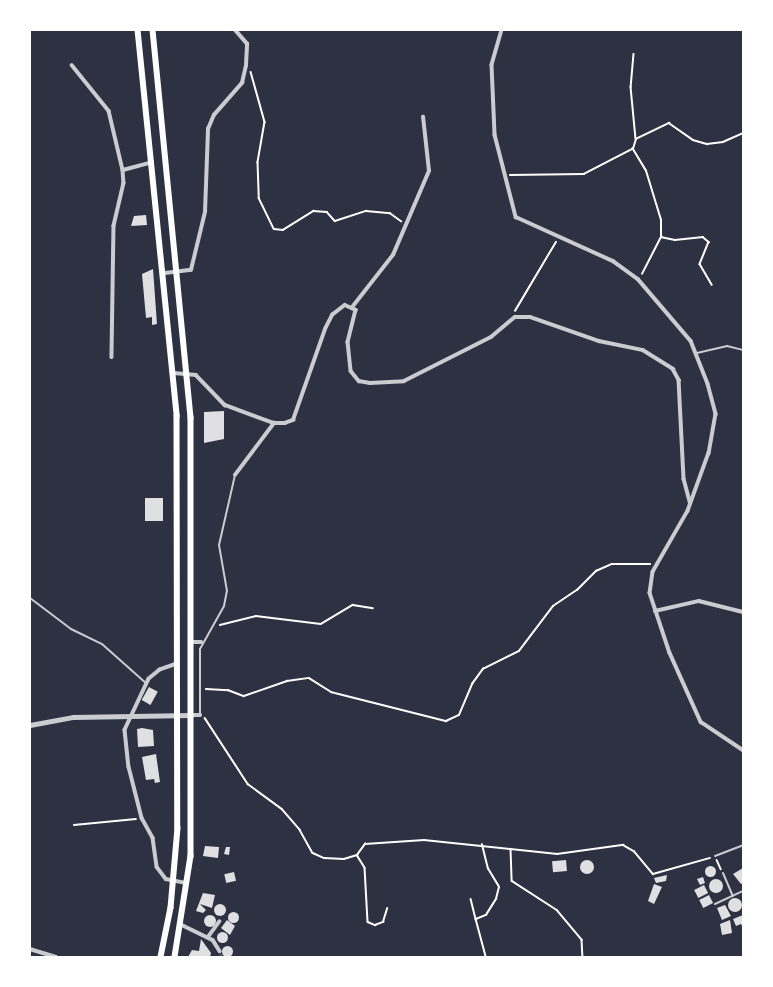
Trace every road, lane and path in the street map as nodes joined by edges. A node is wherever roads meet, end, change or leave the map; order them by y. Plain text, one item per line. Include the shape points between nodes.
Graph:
1 (138, 30) edge
2 (153, 30) edge
3 (235, 30) edge
4 (502, 30) edge
5 (634, 54) dead end
6 (246, 63) junction
7 (72, 65) dead end
8 (423, 118) dead end
9 (743, 133) edge
10 (636, 139) junction
11 (633, 149) junction
12 (152, 162) junction
13 (123, 170) junction
14 (506, 174) junction
15 (404, 225) junction
16 (661, 237) junction
17 (558, 240) junction
18 (179, 271) junction
19 (165, 273) junction
20 (638, 280) junction
21 (712, 285) dead end
22 (353, 306) junction
23 (515, 317) junction
24 (743, 350) edge
25 (697, 353) junction
26 (112, 357) dead end
27 (188, 372) junction
28 (174, 373) junction
29 (274, 423) junction
30 (235, 475) joint
31 (690, 502) junction
32 (658, 564) junction
33 (30, 598) edge
34 (373, 608) dead end
35 (655, 611) junction
36 (743, 612) edge
37 (218, 627) dead end
38 (190, 642) junction
39 (202, 642) junction
40 (177, 664) junction
41 (146, 684) junction
42 (200, 688) junction
43 (177, 715) junction
44 (190, 715) junction
45 (200, 715) junction
46 (129, 716) junction
47 (30, 725) edge
48 (743, 750) edge
49 (142, 818) junction
50 (74, 825) dead end
51 (482, 845) junction
52 (743, 845) edge
53 (511, 849) junction
54 (357, 855) junction
55 (715, 856) junction
56 (723, 873) joint
57 (174, 881) junction
58 (188, 883) junction
59 (743, 891) edge
60 (733, 896) junction
61 (471, 899) dead end
62 (715, 904) dead end
63 (387, 909) dead end
64 (476, 919) junction
65 (219, 922) dead end
66 (182, 925) junction
67 (208, 937) junction
68 (30, 949) edge
69 (220, 951) dead end
70 (56, 957) edge
71 (161, 957) edge
72 (176, 957) edge
73 (486, 957) edge
74 (583, 957) edge

1 - 12 main road
2 - 18 main road
3 - 6 street via 247,44
4 - 14 street via 492,72 495,135
5 - 10 path via 631,87
6 - 15 path via 256,83 265,122 258,162 259,198 274,229 283,230 313,211 327,212 335,221 361,211 390,213
6 - 18 street via 242,83 214,115 208,129 204,220 191,270
7 - 13 street via 109,111
8 - 15 street via 429,171
9 - 10 path via 723,142 707,144 693,140 669,123
10 - 11 path
11 - 14 path via 584,174
11 - 16 path via 651,186 661,220
12 - 13 street
12 - 19 main road
13 - 26 street via 124,183 114,226
14 - 17 street via 516,217
15 - 22 street via 393,255
16 - 20 path
16 - 21 path via 675,240 703,237 709,242 700,264
17 - 20 street via 612,261
17 - 23 path via 516,307
18 - 19 street
18 - 27 main road
19 - 28 main road
20 - 25 street via 685,332
22 - 23 street via 349,363 355,377 370,383 404,381 491,337
22 - 29 street via 339,309 325,329 293,420
23 - 31 street via 530,317 599,341 643,350 672,369 679,380 684,478
24 - 25 lane via 727,346
25 - 31 street via 716,414 708,453
27 - 28 street
27 - 29 street via 225,405
27 - 38 main road via 192,476
28 - 40 main road via 178,476
29 - 30 street
30 - 39 lane via 219,545 227,591 224,606
31 - 32 street via 674,540
32 - 35 street via 650,593
32 - 42 path via 612,564 596,571 577,590 553,606 519,651 483,669 472,684 458,715 446,722 331,692 309,678 287,681 244,696 228,690
33 - 41 lane via 71,629 102,644
34 - 37 path via 353,605 321,624 243,616
35 - 36 street via 699,601
35 - 48 street via 701,722
38 - 39 street
38 - 44 main road
39 - 42 lane
40 - 41 street via 160,670
40 - 43 main road
41 - 46 street
42 - 45 lane
43 - 44 street
43 - 46 street
43 - 57 main road
44 - 45 street
44 - 58 main road
45 - 54 path via 208,721 216,739 228,749 248,784 291,818 313,853 333,859
46 - 47 street via 73,717
46 - 49 street via 125,730 129,767
49 - 50 path
49 - 57 street via 153,838 159,872 166,879
51 - 53 path
51 - 54 path via 424,840 380,842 365,844
51 - 64 path via 488,869 499,887 491,910
52 - 55 lane
53 - 55 path via 557,854 623,845 634,851 652,874
53 - 74 path via 512,881 557,910 582,940
54 - 63 path via 364,868 368,922 375,925 383,922
55 - 56 path
56 - 60 lane
57 - 58 street
57 - 71 main road
58 - 66 main road
59 - 60 lane
60 - 62 lane
61 - 64 path
64 - 73 path
65 - 67 street
66 - 67 street
66 - 72 main road
67 - 69 street
68 - 70 street

